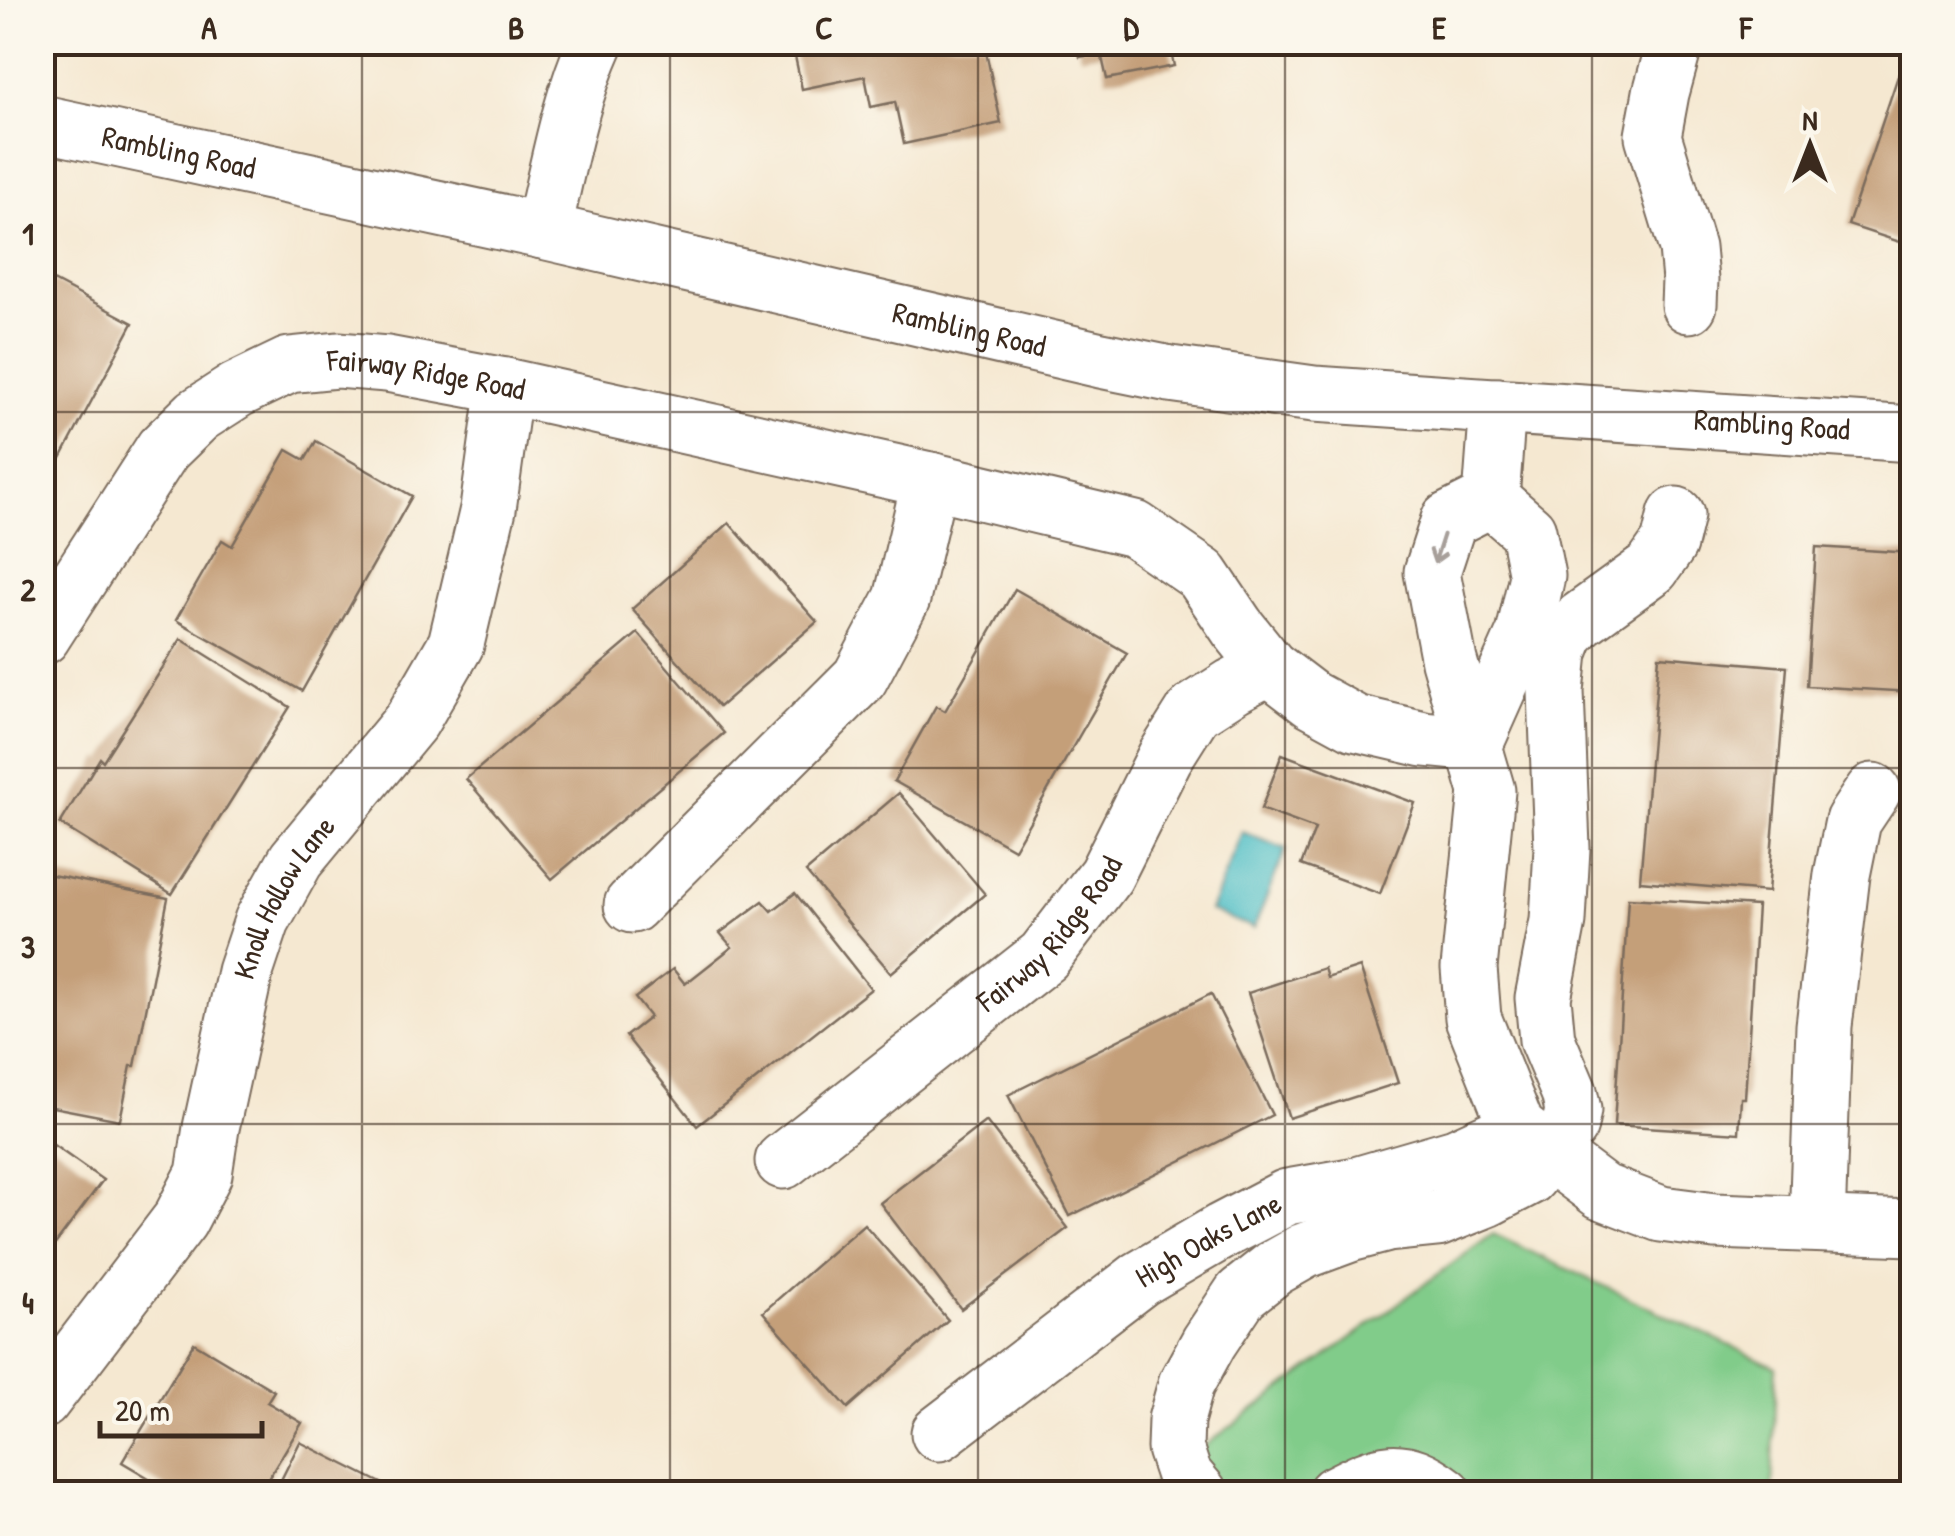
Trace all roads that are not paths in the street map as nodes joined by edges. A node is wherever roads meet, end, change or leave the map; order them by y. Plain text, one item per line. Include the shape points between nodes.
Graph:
1 (596, 42) edge
2 (1675, 42) edge
3 (42, 123) edge
4 (543, 232) junction
5 (1689, 305) dead end
6 (505, 386) junction
7 (1498, 406) junction
8 (1912, 434) edge
9 (930, 480) junction
10 (1491, 499) junction
11 (1676, 514) dead end
12 (1442, 625) junction
13 (1524, 634) junction
14 (42, 638) edge
15 (1269, 667) junction
16 (1475, 744) junction
17 (1873, 792) dead end
18 (632, 905) dead end
19 (1533, 1140) junction
20 (783, 1160) dead end
21 (1817, 1224) junction
22 (1912, 1228) edge
23 (42, 1401) edge
24 (939, 1433) dead end
25 (1200, 1494) edge
26 (1336, 1494) edge
27 (1445, 1494) edge

1 - 4 street via 573,103
2 - 5 street via 1653,136 1687,248
3 - 4 street, Rambling Road
4 - 7 street, Rambling Road via 1170,374 1314,394
6 - 9 street, Fairway Ridge Road
6 - 14 street, Fairway Ridge Road via 338,360 289,365 237,390 163,449
6 - 23 street, Knoll Hollow Lane via 488,509 456,644 412,720 296,860 262,921 245,972 204,1174 180,1220
7 - 8 street, Rambling Road
7 - 10 street
9 - 15 street, Fairway Ridge Road via 1136,529 1202,574
9 - 18 street via 902,599 860,678
10 -> 12 street via 1449,520 1432,572
10 - 13 street via 1528,531 1537,576
11 - 19 street via 1669,544 1652,568 1580,620 1560,652 1562,848 1558,921 1543,998 1547,1040 1572,1110 1570,1125
12 - 13 street
12 - 16 street
13 - 16 street
15 - 16 street, Fairway Ridge Road via 1355,723
15 - 20 street, Fairway Ridge Road via 1194,711 1106,875 1044,956
16 - 19 street via 1487,790 1468,968 1473,1018
17 - 21 street via 1853,821 1842,875 1824,1026
19 - 21 street via 1600,1191 1661,1214
19 - 24 street, High Oaks Lane via 1287,1197 1140,1279
19 - 25 street via 1530,1177 1437,1219 1388,1224 1304,1251 1241,1294 1186,1384 1176,1420 1175,1448
21 - 22 street
26 - 27 street via 1394,1470 1423,1477

